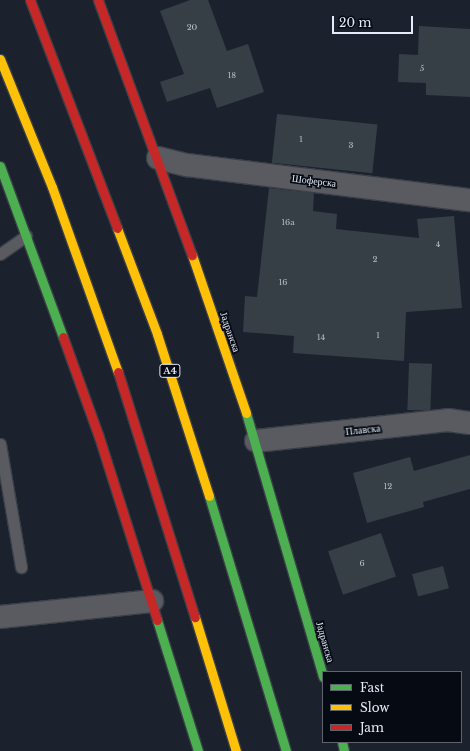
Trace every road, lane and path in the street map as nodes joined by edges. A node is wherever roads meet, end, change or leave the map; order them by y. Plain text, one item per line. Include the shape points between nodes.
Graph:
1 (30, 0) edge
2 (98, 0) edge
3 (0, 59) edge
4 (158, 158) junction
5 (0, 166) edge
6 (470, 200) edge
7 (26, 236) junction
8 (0, 254) edge
9 (470, 423) edge
10 (256, 441) junction
11 (0, 444) edge
12 (21, 567) dead end
13 (152, 601) junction
14 (0, 617) edge
15 (322, 673) edge
16 (198, 751) edge
17 (236, 751) edge
18 (286, 751) edge

1 - 18 main road, A4 via 157,334 241,594
2 - 4 main road, Јадранска
3 - 17 main road via 52,187 121,379
4 - 6 street, Шоферска
4 - 10 main road, Јадранска
5 - 7 main road
7 - 8 lane
7 - 13 main road via 99,436
9 - 10 street, Плавска via 448,420
10 - 15 main road, Јадранска
11 - 12 lane
13 - 14 street
13 - 16 main road

